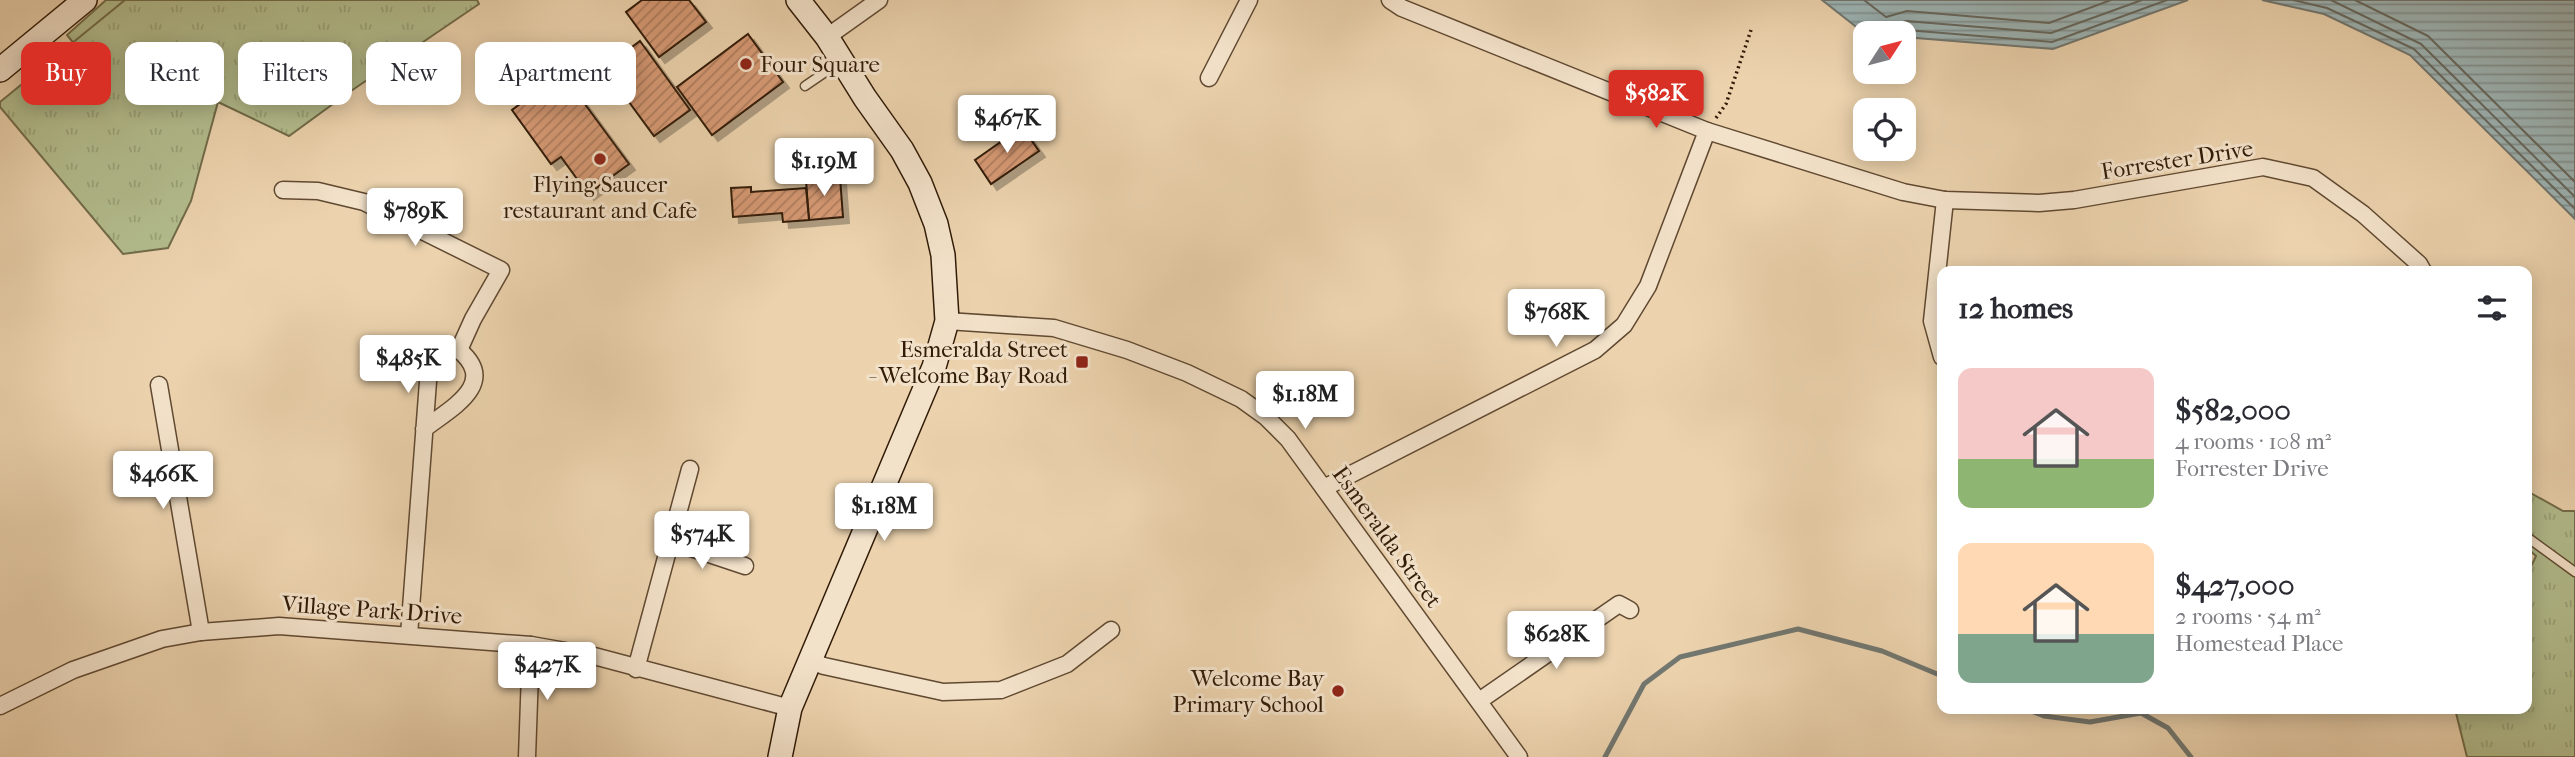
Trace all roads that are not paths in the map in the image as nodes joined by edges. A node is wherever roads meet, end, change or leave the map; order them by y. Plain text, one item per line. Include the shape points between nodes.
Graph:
1 (85, 0) edge
2 (798, 0) edge
3 (879, 0) edge
4 (1249, 0) edge
5 (1390, 0) edge
6 (827, 37) junction
7 (842, 60) junction
8 (0, 70) edge
9 (1209, 78) dead end
10 (805, 86) dead end
11 (1707, 131) junction
12 (283, 190) dead end
13 (1945, 200) junction
14 (1938, 266) edge
15 (2419, 266) edge
16 (1937, 274) edge
17 (947, 321) junction
18 (1937, 339) edge
19 (458, 350) junction
20 (159, 385) dead end
21 (424, 429) junction
22 (690, 469) dead end
23 (1324, 488) junction
24 (670, 541) junction
25 (2532, 541) edge
26 (745, 566) dead end
27 (2575, 572) edge
28 (1630, 610) dead end
29 (1111, 630) dead end
30 (201, 632) junction
31 (408, 635) junction
32 (531, 645) junction
33 (810, 661) junction
34 (636, 669) junction
35 (1479, 701) junction
36 (0, 706) edge
37 (790, 709) junction
38 (527, 757) edge
39 (780, 757) edge
40 (1519, 757) edge

1 - 8 main road
2 - 6 main road
3 - 6 street
4 - 9 street
5 - 11 street, Forrester Drive
6 - 7 main road
7 - 10 lane
7 - 17 main road via 920,183 943,255
11 - 13 street, Forrester Drive via 1903,192
11 - 23 street via 1648,286 1624,325 1595,350
12 - 19 street via 318,191 364,202 501,270
13 - 14 street
13 - 15 street, Forrester Drive via 2074,201 2263,167 2313,178 2363,214
16 - 18 street via 1932,321
17 - 23 street, Esmeralda Street via 1054,328 1187,373 1241,399 1266,417
17 - 33 main road via 934,368
19 - 21 street via 437,356 429,368
19 - 21 street via 475,371 474,383 467,395
20 - 30 street
21 - 31 street
22 - 24 street
23 - 35 street, Esmeralda Street
24 - 26 street
24 - 34 street
25 - 27 lane
28 - 35 street via 1619,604
29 - 33 street via 1067,664 1001,691 943,692
30 - 31 street, Village Park Drive via 279,626
30 - 36 street, Village Park Drive via 162,639 90,663
31 - 32 street, Village Park Drive
32 - 34 street, Village Park Drive
32 - 38 street
33 - 37 main road
34 - 37 street, Village Park Drive
35 - 40 street, Esmeralda Street
37 - 39 main road

